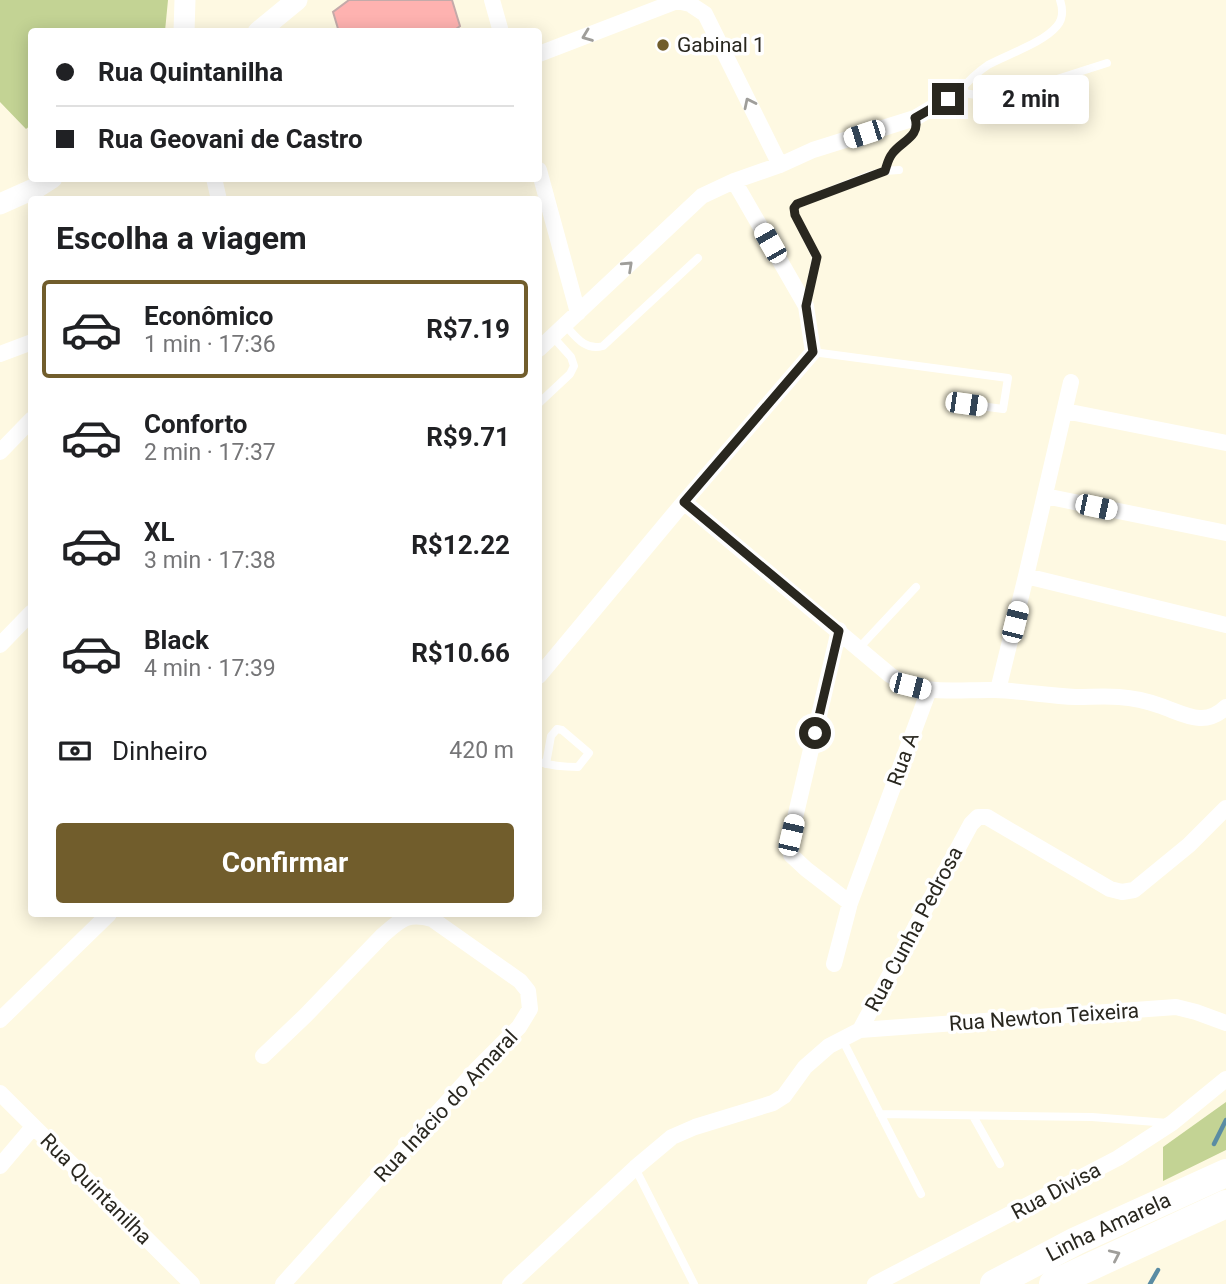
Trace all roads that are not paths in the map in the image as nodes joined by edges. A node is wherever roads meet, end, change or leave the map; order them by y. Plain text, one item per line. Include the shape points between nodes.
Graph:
1 (185, 0) edge
2 (297, 0) edge
3 (492, 0) edge
4 (1060, 0) edge
5 (184, 28) edge
6 (263, 28) edge
7 (500, 28) edge
8 (542, 53) edge
9 (1107, 63) dead end
10 (959, 92) junction
11 (915, 118) junction
12 (780, 164) junction
13 (899, 170) dead end
14 (885, 171) junction
15 (542, 181) edge
16 (734, 181) junction
17 (46, 182) edge
18 (0, 204) edge
19 (698, 258) dead end
20 (806, 306) junction
21 (578, 313) junction
22 (565, 325) junction
23 (552, 336) junction
24 (28, 344) edge
25 (542, 346) edge
26 (813, 352) junction
27 (0, 354) edge
28 (1071, 382) dead end
29 (542, 400) edge
30 (966, 404) dead end
31 (1065, 411) junction
32 (28, 423) edge
33 (1226, 443) edge
34 (0, 452) edge
35 (1045, 496) junction
36 (684, 502) junction
37 (1226, 533) edge
38 (1026, 576) junction
39 (916, 587) dead end
40 (28, 616) edge
41 (1226, 625) edge
42 (839, 631) junction
43 (0, 645) edge
44 (859, 648) junction
45 (542, 672) edge
46 (929, 690) junction
47 (998, 690) junction
48 (1226, 707) edge
49 (542, 763) edge
50 (1226, 808) edge
51 (850, 903) junction
52 (107, 917) edge
53 (406, 917) edge
54 (423, 917) edge
55 (834, 964) dead end
56 (0, 1020) edge
57 (1226, 1023) edge
58 (860, 1030) junction
59 (842, 1039) junction
60 (263, 1056) dead end
61 (1226, 1079) edge
62 (0, 1093) edge
63 (880, 1114) junction
64 (973, 1116) junction
65 (1172, 1124) junction
66 (33, 1126) junction
67 (1000, 1164) dead end
68 (0, 1166) edge
69 (635, 1168) junction
70 (1226, 1172) edge
71 (921, 1194) dead end
72 (1226, 1205) edge
73 (192, 1284) edge
74 (284, 1284) edge
75 (510, 1284) edge
76 (694, 1284) edge
77 (876, 1284) edge
78 (993, 1284) edge
79 (1053, 1284) edge

1 - 5 main road
2 - 6 main road
3 - 7 street
4 - 10 lane via 1061,19 1056,27 981,70
12 -> 8 street via 705,13 690,4 677,1
9 - 10 lane via 1010,94 987,97
10 - 11 street
11 - 12 street
11 - 14 lane via 915,132 892,153
12 - 16 street
13 - 14 lane
14 - 20 lane via 804,200 794,208 817,257
15 - 21 street
16 - 20 street
21 -> 16 street via 702,196
17 - 18 main road
19 - 22 lane via 603,346 584,345
20 - 26 street
21 - 22 street
22 - 23 street
23 - 25 street
23 - 29 lane via 574,366
24 - 27 street
26 - 30 lane via 1008,378 1003,409
26 - 36 street
28 - 31 street
31 - 33 street
31 - 35 street
32 - 34 street
35 - 37 street
35 - 38 street
36 - 42 street
36 - 45 street
38 - 41 street
38 - 47 street
39 - 44 lane
40 - 43 street
42 - 44 street
42 - 51 street via 791,835 791,855
44 - 46 street via 901,682
46 - 47 street
46 - 51 street, Rua A
47 - 48 street via 1137,698 1191,718 1209,718
49 - 49 lane via 578,767 589,753 557,729
50 - 58 street, Rua Cunha Pedrosa via 1134,890 1122,892 987,817 978,817
51 - 55 street, Rua A
52 - 56 street
53 - 60 street, Rua Inácio do Amaral
54 - 74 street, Rua Inácio do Amaral via 520,981 528,992 530,1009 519,1027
57 - 58 street, Rua Newton Teixeira via 1176,1007
58 - 59 street, Rua Cunha Pedrosa
59 - 63 lane
59 - 69 street, Rua Cunha Pedrosa via 805,1067 784,1096 773,1103 672,1137
61 - 65 street, Rua Divisa
62 - 66 street, Rua Quintanilha
63 - 64 lane
63 - 71 lane
64 - 65 lane
64 - 67 lane
65 - 77 street, Rua Divisa via 1118,1158
66 - 68 street
66 - 73 street, Rua Quintanilha
69 - 75 street, Rua Cunha Pedrosa
69 - 76 lane
70 - 78 highway, Linha Amarela
79 -> 72 highway, Linha Amarela

